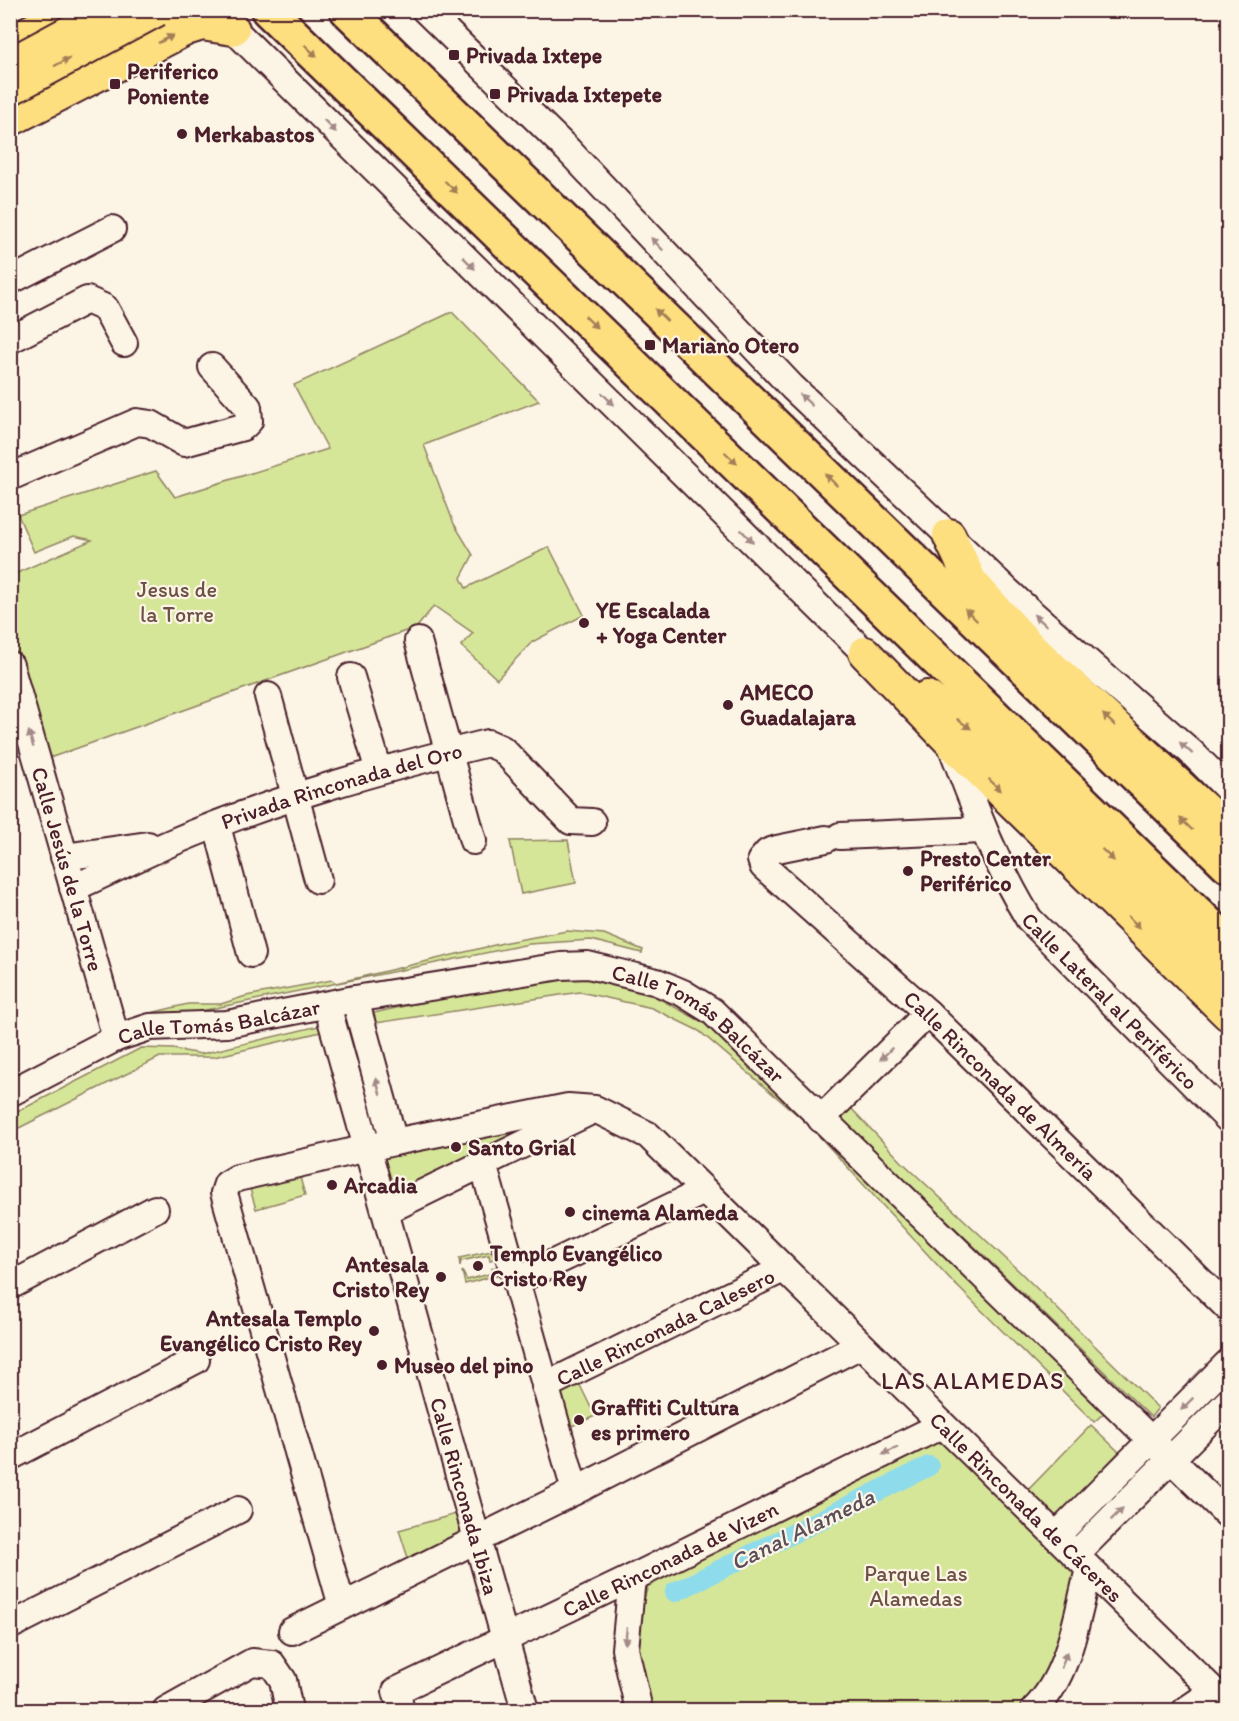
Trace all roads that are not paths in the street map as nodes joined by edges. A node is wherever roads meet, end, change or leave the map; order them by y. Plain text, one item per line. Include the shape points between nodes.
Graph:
1 (110, 10) edge
2 (157, 10) edge
3 (268, 10) edge
4 (347, 10) edge
5 (425, 10) edge
6 (63, 15) edge
7 (224, 20) edge
8 (10, 42) edge
9 (10, 64) edge
10 (96, 75) junction
11 (10, 89) edge
12 (10, 120) edge
13 (112, 229) dead end
14 (10, 281) edge
15 (10, 340) edge
16 (124, 343) dead end
17 (212, 367) dead end
18 (10, 477) edge
19 (949, 535) junction
20 (418, 641) dead end
21 (865, 653) junction
22 (10, 665) edge
23 (351, 677) dead end
24 (268, 696) dead end
25 (950, 741) junction
26 (450, 752) junction
27 (380, 771) junction
28 (1228, 789) edge
29 (297, 796) junction
30 (592, 822) dead end
31 (217, 826) junction
32 (983, 830) junction
33 (1228, 831) edge
34 (175, 841) junction
35 (473, 841) dead end
36 (64, 857) junction
37 (1228, 865) edge
38 (318, 880) dead end
39 (74, 888) junction
40 (1228, 943) edge
41 (251, 954) dead end
42 (1228, 973) edge
43 (355, 999) junction
44 (327, 1005) junction
45 (928, 1013) junction
46 (1228, 1014) edge
47 (116, 1038) junction
48 (10, 1093) edge
49 (595, 1109) junction
50 (821, 1119) junction
51 (1228, 1119) edge
52 (394, 1142) junction
53 (368, 1148) junction
54 (483, 1164) junction
55 (704, 1191) junction
56 (155, 1209) dead end
57 (386, 1211) junction
58 (783, 1269) junction
59 (516, 1281) junction
60 (10, 1286) edge
61 (1228, 1308) edge
62 (861, 1345) junction
63 (196, 1360) dead end
64 (1228, 1363) edge
65 (545, 1386) junction
66 (1228, 1402) edge
67 (942, 1425) junction
68 (1152, 1440) junction
69 (10, 1457) edge
70 (1171, 1459) junction
71 (575, 1491) junction
72 (238, 1510) dead end
73 (1228, 1515) edge
74 (1056, 1536) junction
75 (477, 1539) junction
76 (1082, 1562) junction
77 (632, 1578) junction
78 (342, 1606) junction
79 (10, 1626) edge
80 (292, 1631) dead end
81 (505, 1640) junction
82 (1221, 1698) edge
83 (399, 1701) edge
84 (166, 1710) edge
85 (289, 1710) edge
86 (525, 1710) edge
87 (639, 1710) edge
88 (1034, 1710) edge
89 (1186, 1710) edge

1 - 9 main road, bridge
11 -> 2 main road, bridge
3 -> 40 highway
37 -> 4 highway
19 -> 5 street via 792,387 568,150
6 - 8 main road
6 - 10 main road via 83,13 106,29 110,54
10 -> 7 main road via 186,29
7 -> 21 street
10 - 12 main road
13 - 14 street
15 - 16 street via 87,300 105,308
17 - 18 street via 248,406 249,421 243,427 184,443 151,424 137,422
28 -> 19 street
33 -> 19 main road via 1026,643 971,582
20 - 26 street
21 - 25 main road
21 -> 42 main road via 1000,749
36 -> 22 street, Calle Jesús de la Torre
23 - 27 street
24 - 29 street
25 - 32 street, Calle Lateral al Periférico
25 -> 46 main road
26 - 27 street, Privada Rinconada del Oro
26 - 30 street, Privada Rinconada del Oro via 488,743 502,749 571,821
26 - 35 street
27 - 29 street, Privada Rinconada del Oro
29 - 31 street, Privada Rinconada del Oro
29 - 38 street
31 - 34 street, Privada Rinconada del Oro
31 - 41 street
32 - 45 street, Calle Rinconada de Almería via 833,837 768,852 761,860 766,871
32 - 51 street, Calle Lateral al Periférico via 1006,882 1029,918
34 - 36 street
34 - 39 street, Privada Rinconada del Oro
36 - 39 street, Calle Jesús de la Torre
39 - 47 street, Calle Jesús de la Torre
43 - 44 street, Calle Tomás Balcázar
43 - 50 street, Calle Tomás Balcázar via 561,966 588,965 625,973 683,993 712,1011
52 -> 43 street
44 - 47 street, Calle Tomás Balcázar via 227,1024 150,1027
44 - 53 street, Calle Rinconada Ibiza
45 -> 50 street
45 - 61 street, Calle Rinconada de Almería
47 - 48 street, Calle Tomás Balcázar
49 - 52 street, Calle Rinconada de Cáceres via 540,1111
49 - 54 street
49 - 55 street, Calle Rinconada de Cáceres via 648,1135
50 - 68 street, Calle Tomás Balcázar
52 - 53 street, Calle Rinconada de Cáceres
53 - 57 street, Calle Rinconada Ibiza
53 - 78 street, Calle Rinconada de Cáceres via 237,1178 227,1184 224,1192
54 - 57 street
54 - 59 street
55 - 58 street, Calle Rinconada de Cáceres
55 - 59 street
56 - 60 street
57 - 75 street, Calle Rinconada Ibiza
58 - 62 street, Calle Rinconada de Cáceres
58 - 65 street, Calle Rinconada Calesero
59 - 65 street
62 - 67 street, Calle Rinconada de Cáceres
62 - 71 street
63 - 69 street
64 -> 68 street
65 - 71 street
66 - 70 street
67 - 74 street, Calle Rinconada de Cáceres
67 -> 77 street, Calle Rinconada de Vizen
68 - 70 street, Calle Tomás Balcázar
68 - 74 street
70 - 73 street, Calle Tomás Balcázar
76 -> 70 street
71 - 75 street
72 - 79 street
74 - 76 street, Calle Rinconada de Cáceres
75 - 78 street
75 - 81 street, Calle Rinconada Ibiza
76 - 82 street, Calle Rinconada de Cáceres
88 -> 76 street via 1064,1664
77 - 81 street, Calle Rinconada de Vizen
77 -> 87 street via 625,1649
78 - 80 street
81 - 83 street, Calle Rinconada de Vizen
81 - 86 street, Calle Rinconada Ibiza
82 - 89 street
84 - 85 street via 252,1662 272,1664 283,1680

